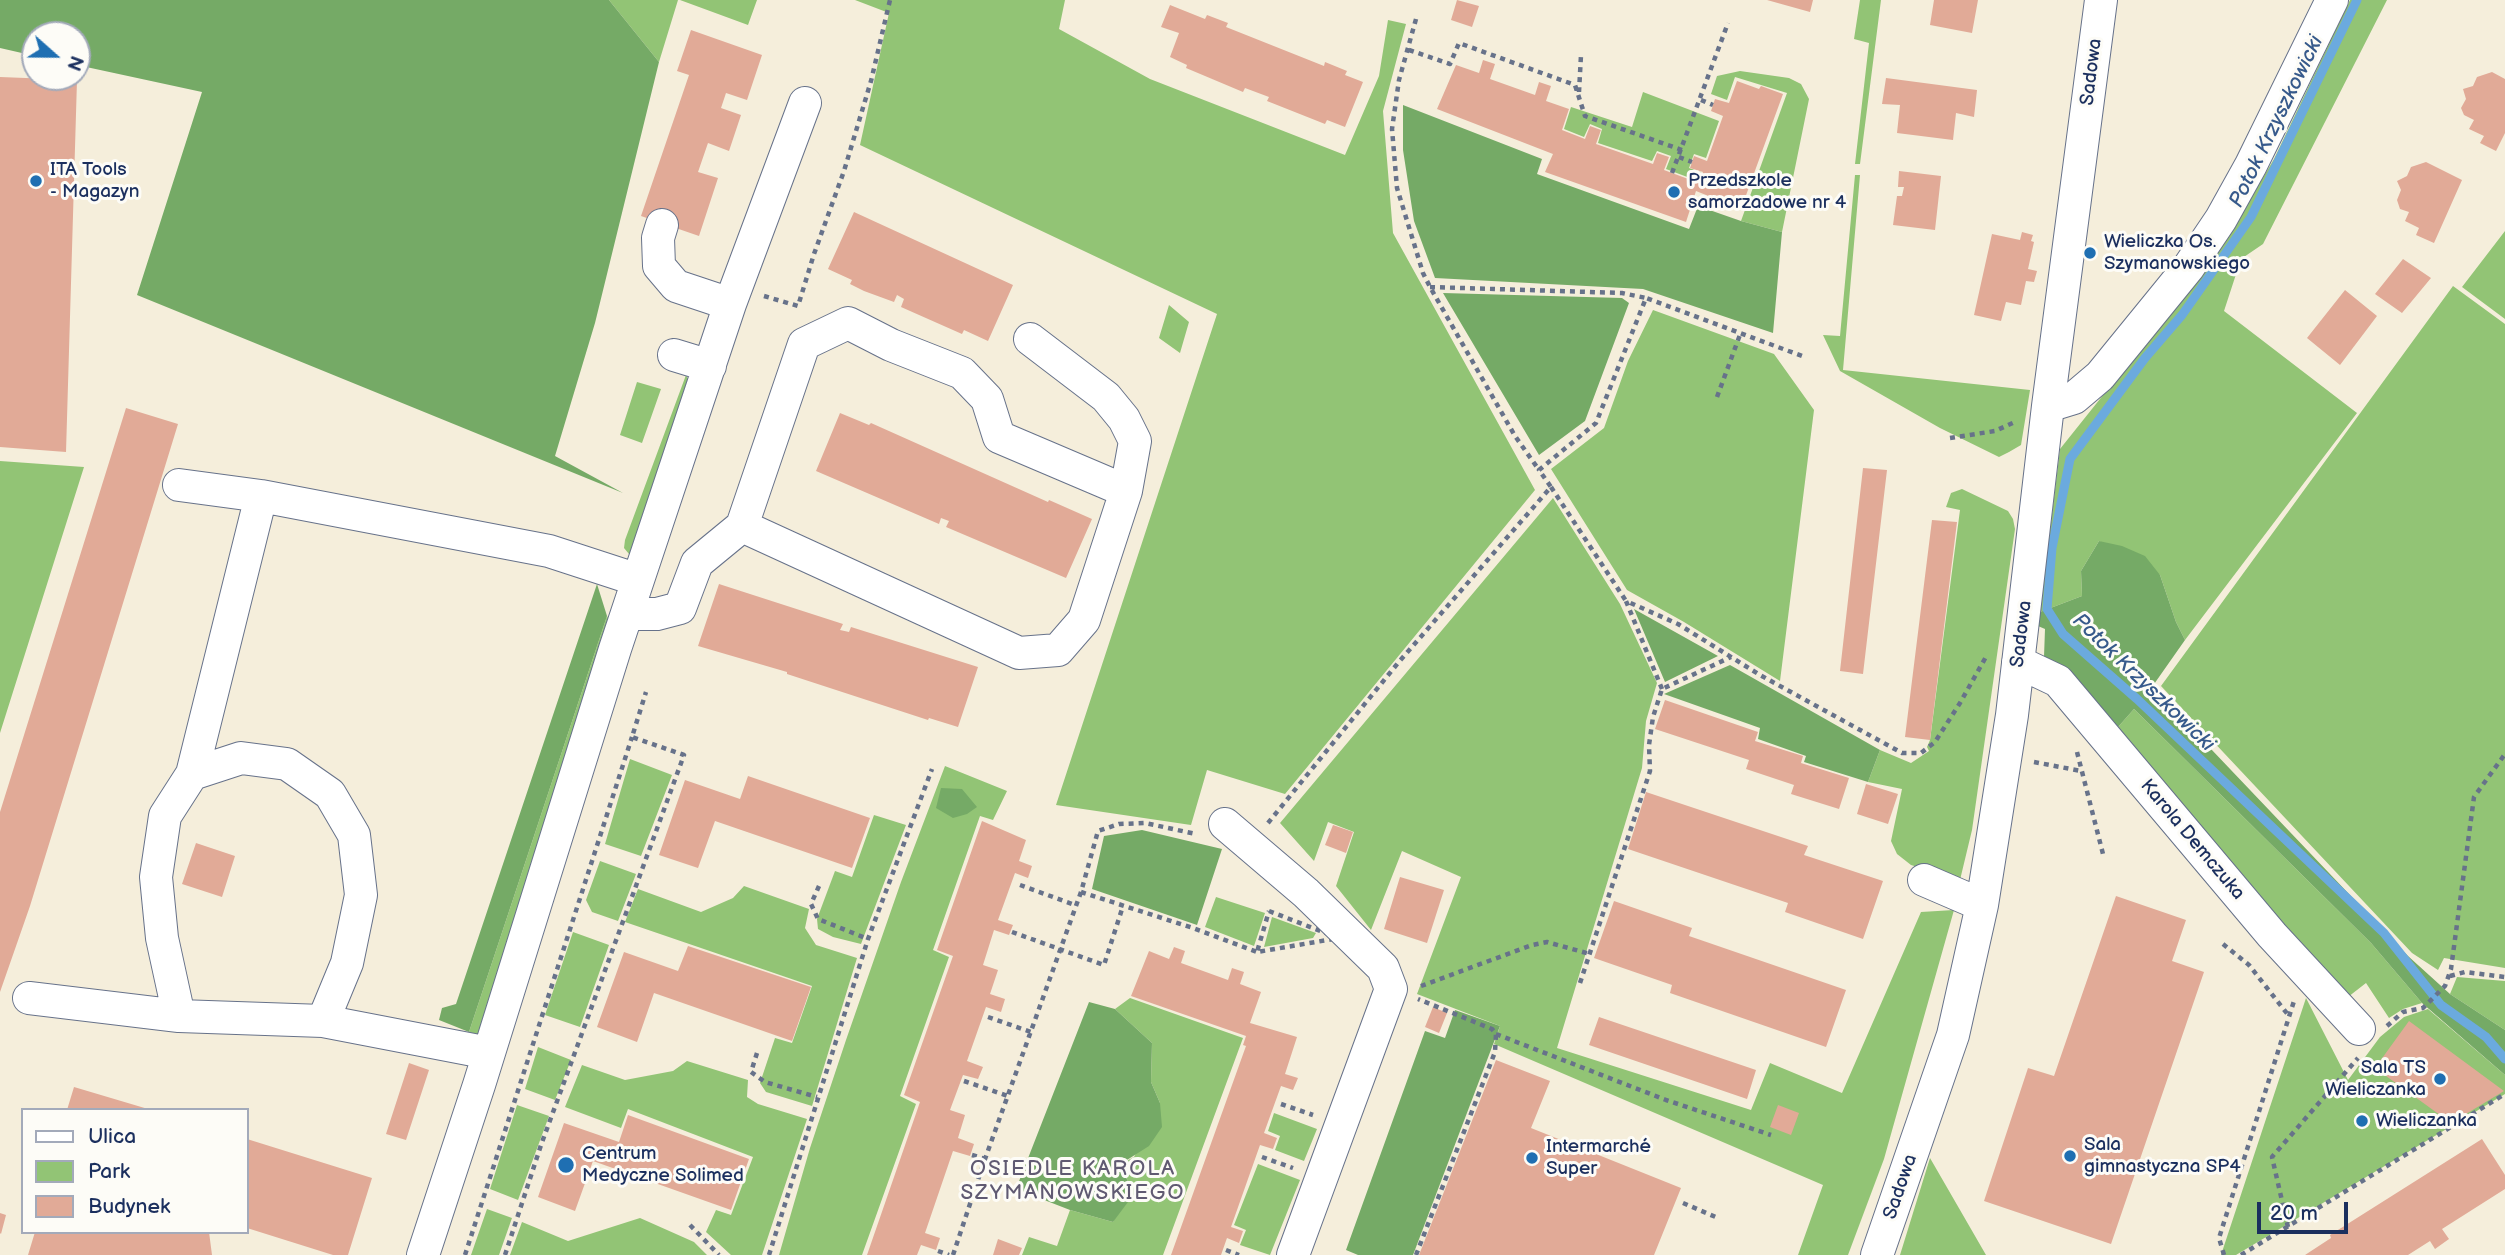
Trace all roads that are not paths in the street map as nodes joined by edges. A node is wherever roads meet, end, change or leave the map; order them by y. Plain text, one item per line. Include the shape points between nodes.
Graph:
1 (2101, 0) edge
2 (2332, 0) edge
3 (805, 103) dead end
4 (662, 225) dead end
5 (734, 296) junction
6 (1030, 340) dead end
7 (674, 355) dead end
8 (710, 366) junction
9 (2048, 406) junction
10 (179, 485) dead end
11 (1126, 491) junction
12 (261, 496) junction
13 (742, 526) junction
14 (638, 580) junction
15 (627, 614) junction
16 (2018, 662) junction
17 (192, 774) junction
18 (1225, 824) road end
19 (1924, 880) dead end
20 (1982, 905) junction
21 (29, 998) dead end
22 (179, 1016) junction
23 (323, 1021) junction
24 (2368, 1037) road end
25 (489, 1053) junction
26 (423, 1255) edge
27 (1293, 1255) edge
28 (1877, 1255) edge

1 - 9 street, Sadowa
2 - 9 street via 2251,166 2188,268 2100,376 2074,398
3 - 5 street
4 - 5 street via 659,266 676,286
5 - 8 street
6 - 11 street via 1106,397 1124,419 1135,441
7 - 8 street
8 - 14 street
9 - 16 street, Sadowa
10 - 12 street
11 - 13 street via 1084,620 1058,650 1019,653
11 - 13 street via 999,437 987,399 962,373 848,323 804,344
12 - 14 street via 549,551
12 - 17 street
13 - 15 street via 697,563 680,608
14 - 15 street
15 - 25 street
16 - 20 street, Sadowa
16 - 24 street, Karola Demczuka via 2058,681 2272,935
17 - 22 street via 165,816 156,877 162,938
17 - 23 street via 241,758 287,764 330,794 354,835 360,895 347,963
18 - 27 street via 1306,893 1403,988
19 - 20 street
20 - 28 street, Sadowa via 1950,1043
21 - 22 street
22 - 23 street
23 - 25 street
25 - 26 street

